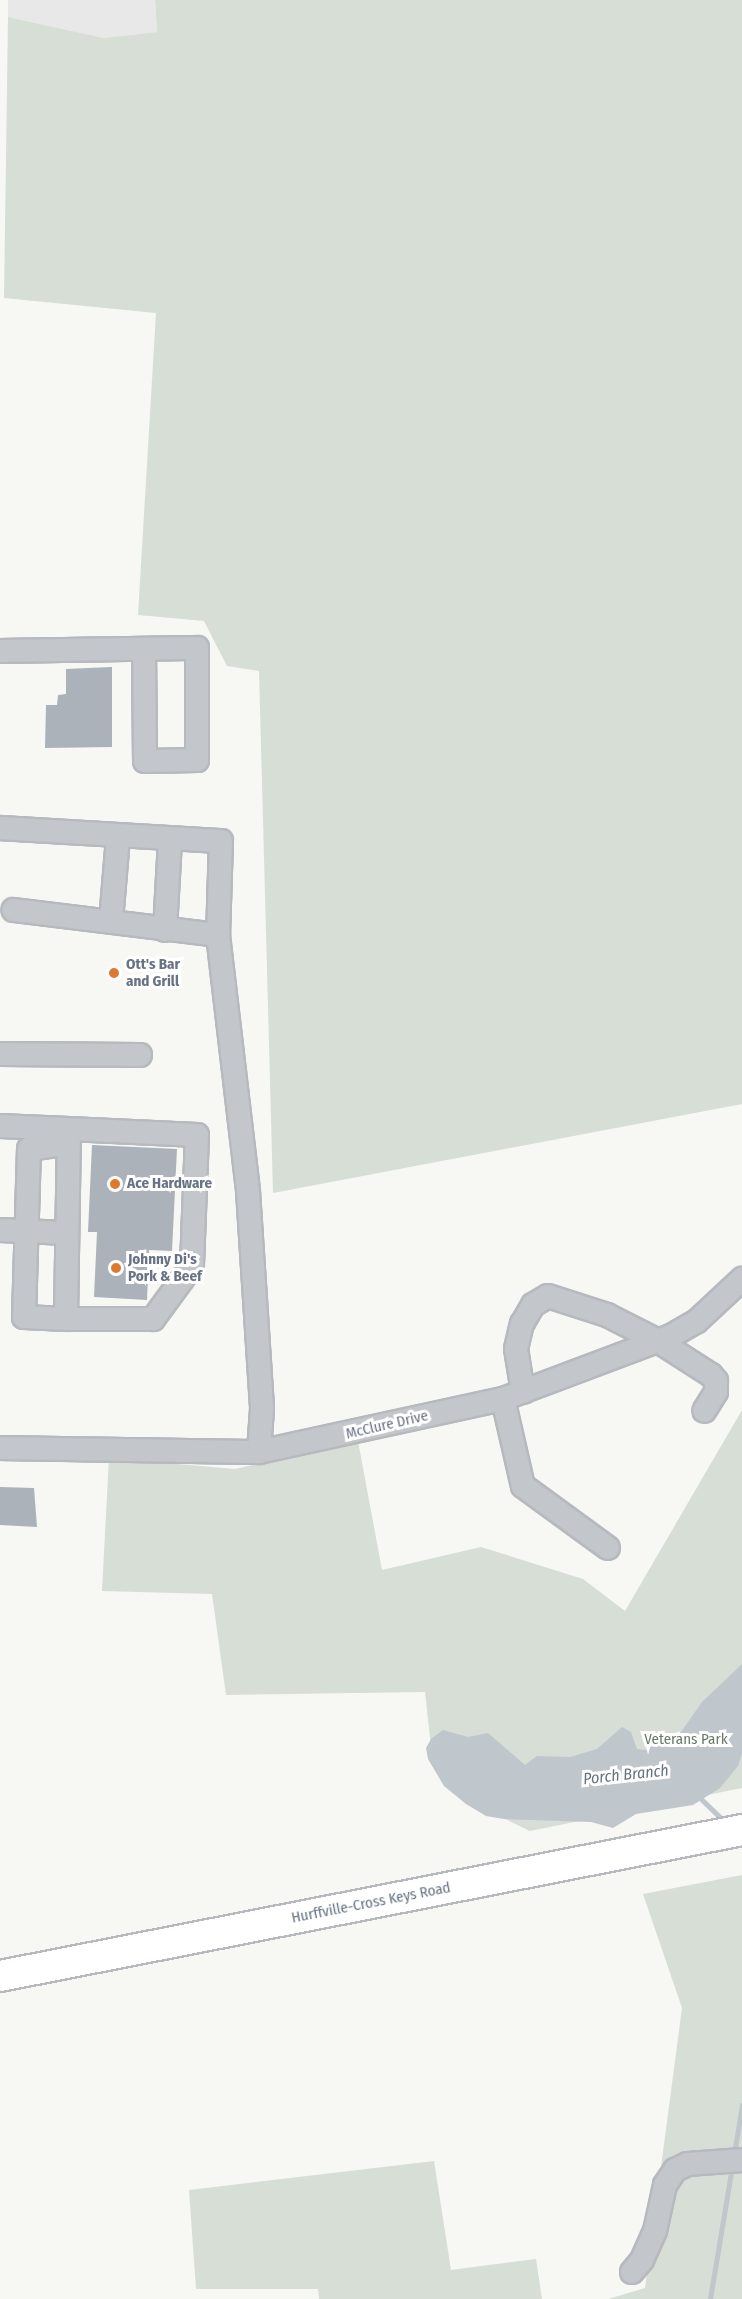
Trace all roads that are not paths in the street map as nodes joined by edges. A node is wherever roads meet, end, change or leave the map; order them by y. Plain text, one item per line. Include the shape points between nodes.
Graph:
1 (0, 651) edge
2 (144, 651) junction
3 (0, 828) edge
4 (118, 838) junction
5 (170, 840) junction
6 (5, 910) edge
7 (111, 921) junction
8 (165, 930) junction
9 (218, 934) junction
10 (0, 1054) edge
11 (140, 1055) dead end
12 (0, 1126) edge
13 (69, 1136) junction
14 (0, 1230) edge
15 (27, 1232) junction
16 (67, 1233) junction
17 (742, 1279) edge
18 (66, 1319) junction
19 (658, 1341) junction
20 (513, 1395) junction
21 (704, 1411) dead end
22 (0, 1448) edge
23 (259, 1452) junction
24 (608, 1548) dead end
25 (731, 1832) edge
26 (0, 1976) edge
27 (742, 2160) edge
28 (632, 2271) dead end

1 - 2 street
2 - 2 street via 145,761 197,760 197,648
3 - 4 street
4 - 5 street
4 - 7 street
5 - 8 street
5 - 9 street via 221,841
6 - 7 street
7 - 8 street
8 - 9 street
9 - 23 street via 248,1191 262,1409
10 - 11 street
12 - 13 street
13 - 15 street via 29,1149
13 - 16 street
13 - 18 street via 197,1135 192,1266 153,1319
14 - 15 street
15 - 16 street
15 - 18 street via 24,1317
16 - 18 street
17 - 19 street, McClure Drive via 697,1321
19 - 20 street, McClure Drive
19 - 20 street via 576,1302 548,1296 533,1305 522,1324
19 - 21 street via 716,1381 716,1392
20 - 23 street, McClure Drive
20 - 24 street via 523,1486
22 - 23 street, McClure Drive
25 - 26 main road, Hurffville-Cross Keys Road
27 - 28 street via 688,2164 675,2170 664,2185 655,2231 642,2260

